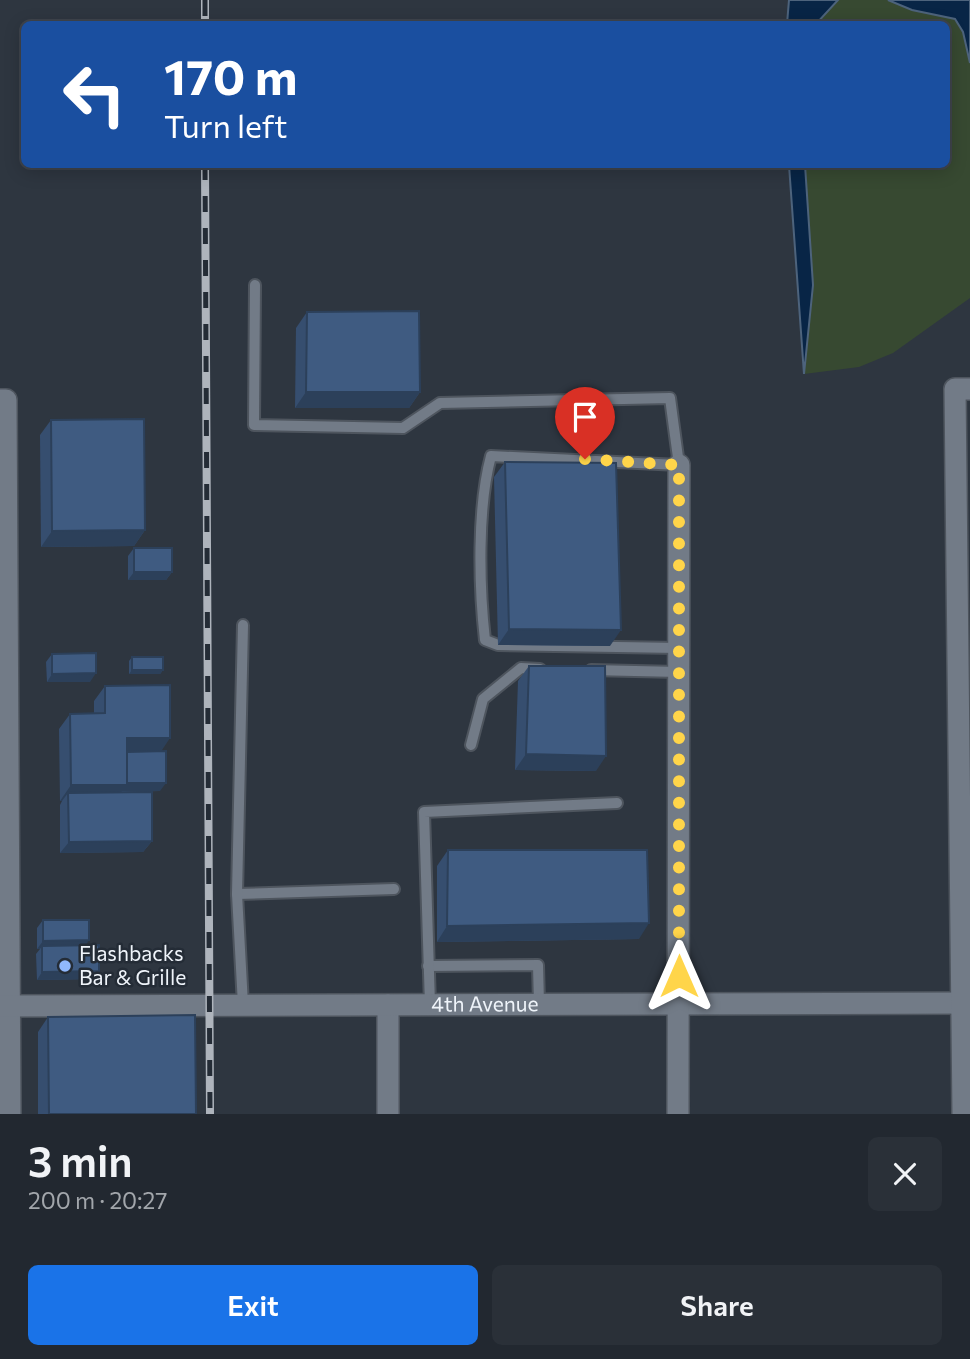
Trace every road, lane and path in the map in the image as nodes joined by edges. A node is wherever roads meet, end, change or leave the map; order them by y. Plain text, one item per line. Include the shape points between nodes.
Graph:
1 (255, 285) dead end
2 (963, 389) edge
3 (3, 400) edge
4 (679, 465) junction
5 (3, 503) edge
6 (243, 625) dead end
7 (679, 648) junction
8 (547, 669) edge
9 (572, 670) edge
10 (679, 673) junction
11 (4, 677) edge
12 (4, 738) edge
13 (471, 746) dead end
14 (617, 803) dead end
15 (394, 889) dead end
16 (237, 894) junction
17 (428, 965) junction
18 (967, 1003) edge
19 (538, 1004) junction
20 (679, 1004) junction
21 (243, 1005) junction
22 (387, 1005) junction
23 (430, 1005) junction
24 (5, 1006) edge
25 (10, 1114) edge
26 (388, 1114) edge
27 (678, 1114) edge
28 (963, 1114) edge

1 - 4 lane via 254,425 403,428 440,403 670,398
2 - 18 street
3 - 5 street
4 - 7 street
4 - 7 lane via 491,456 485,477 480,600 485,640 498,645
5 - 11 street
6 - 16 lane
7 - 10 street
8 - 13 lane via 521,668 482,699
9 - 10 lane
10 - 20 street
11 - 12 street
12 - 24 street
14 - 17 lane via 425,812
15 - 16 lane
16 - 21 lane
17 - 19 lane via 538,965
17 - 23 lane
18 - 20 street, 4th Avenue
18 - 28 street
19 - 20 street, 4th Avenue
19 - 23 street, 4th Avenue
20 - 27 street
21 - 22 street, 4th Avenue
21 - 24 street, 4th Avenue
22 - 23 street, 4th Avenue
22 - 26 street
24 - 25 street

